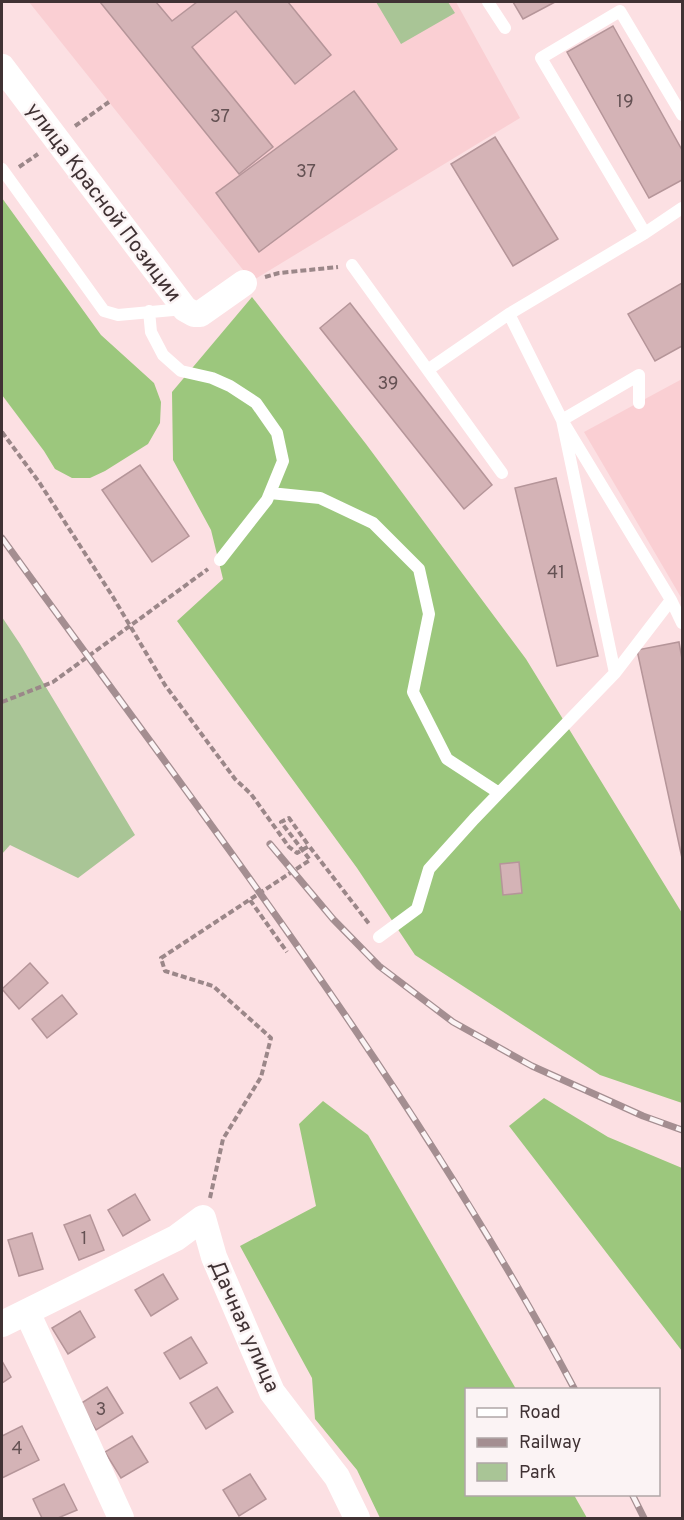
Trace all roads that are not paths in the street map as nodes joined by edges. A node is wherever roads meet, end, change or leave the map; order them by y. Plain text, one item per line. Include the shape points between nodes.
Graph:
1 (488, 2) edge
2 (620, 6) edge
3 (505, 28) dead end
4 (2, 67) edge
5 (682, 115) edge
6 (2, 169) edge
7 (682, 208) edge
8 (645, 233) junction
9 (352, 265) road end
10 (244, 283) road end
11 (185, 309) junction
12 (149, 311) junction
13 (509, 314) junction
14 (429, 369) junction
15 (639, 403) dead end
16 (562, 420) junction
17 (502, 473) dead end
18 (270, 493) junction
19 (220, 560) road end
20 (671, 600) junction
21 (682, 623) edge
22 (615, 673) junction
23 (499, 793) junction
24 (379, 937) road end
25 (27, 1312) junction
26 (2, 1324) edge
27 (122, 1518) edge
28 (357, 1518) edge

1 - 3 lane
2 - 5 lane
2 - 8 lane via 541,58
4 - 11 street, улица Красной Позиции
6 - 12 lane via 105,311 118,315
7 - 8 lane
8 - 13 lane
9 - 14 lane
10 - 11 street via 200,314
11 - 12 lane
12 - 18 lane via 151,332 163,355 180,371 212,378 256,403 277,433 283,461
13 - 14 lane
13 - 16 lane
14 - 17 lane
15 - 16 lane via 639,375
16 - 20 lane
16 - 22 lane
18 - 19 lane
18 - 23 lane via 320,498 373,523 419,569 429,614 413,692 447,759
20 - 21 lane
20 - 22 lane
22 - 23 lane
23 - 24 lane via 429,869 417,909
25 - 26 street
25 - 27 street
25 - 28 street, Дачная улица via 176,1238 203,1218 214,1257 272,1392 337,1477

